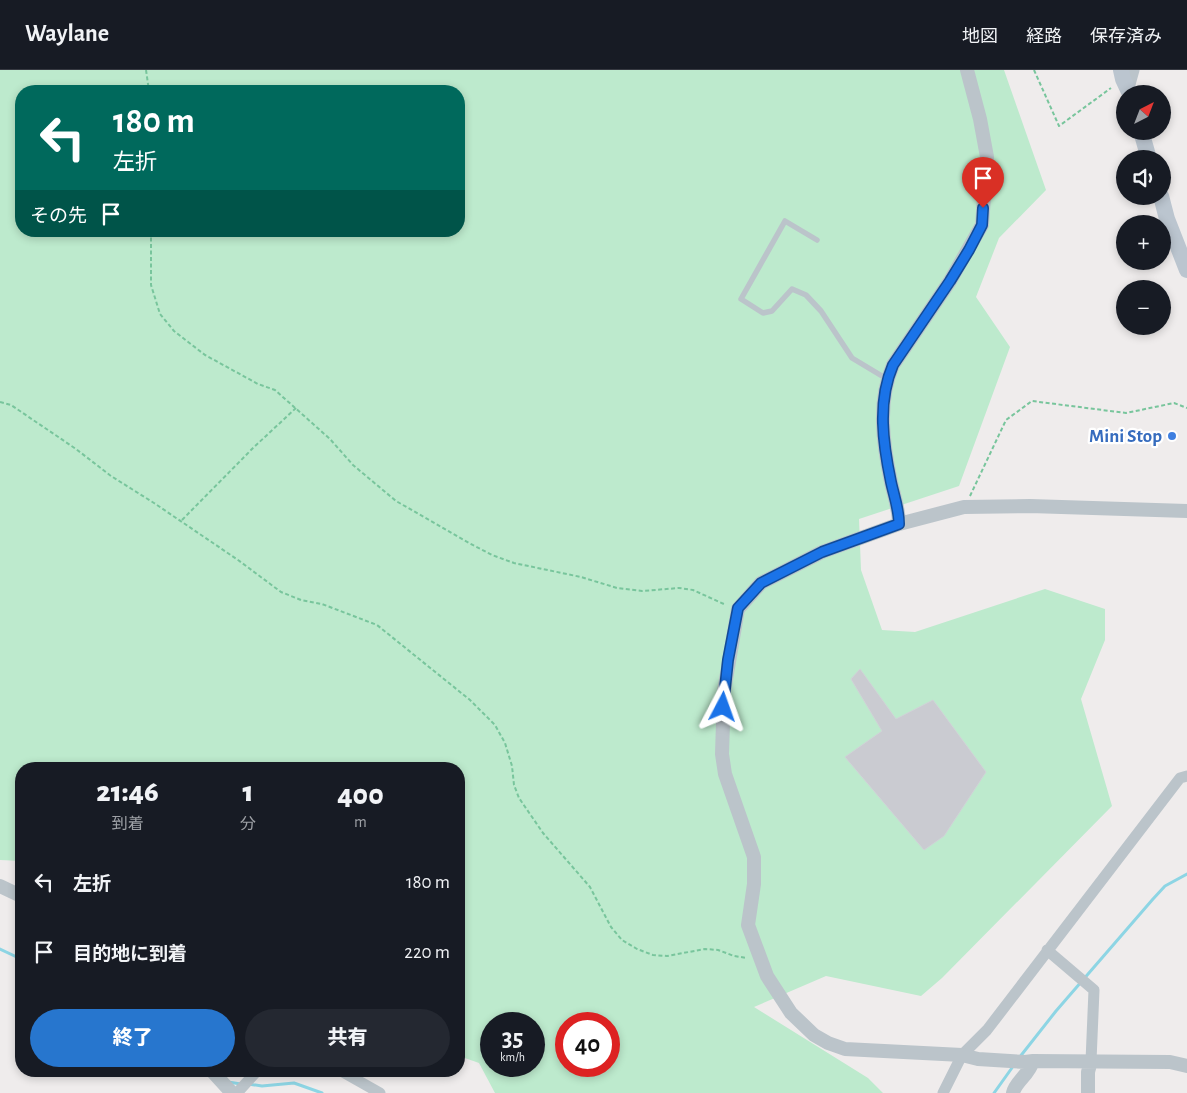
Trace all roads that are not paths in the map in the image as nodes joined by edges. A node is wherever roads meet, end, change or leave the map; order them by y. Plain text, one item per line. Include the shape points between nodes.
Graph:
1 (967, 70) edge
2 (1163, 205) edge
3 (817, 240) dead end
4 (1187, 270) edge
5 (887, 379) junction
6 (1187, 511) edge
7 (899, 524) junction
8 (1187, 776) edge
9 (0, 886) edge
10 (15, 893) edge
11 (1047, 950) junction
12 (962, 1056) junction
13 (1091, 1060) junction
14 (1033, 1061) junction
15 (1187, 1066) edge
16 (217, 1077) edge
17 (252, 1077) edge
18 (352, 1077) edge
19 (232, 1093) edge
20 (238, 1093) edge
21 (380, 1093) edge
22 (943, 1093) edge
23 (1013, 1093) edge
24 (1088, 1093) edge

1 - 5 street via 987,157 982,225
2 - 4 main road
3 - 5 lane via 785,221 741,299 764,313 772,311 792,289 806,295 821,310 852,358
5 - 7 street via 882,417
6 - 7 street via 964,507
7 - 12 street via 802,561 761,583 738,608 724,691 722,754 725,774 754,857 748,926 766,976 791,1013 814,1035 845,1049
8 - 11 street via 1180,778
9 - 10 street
11 - 12 street via 987,1030
11 - 13 street via 1094,990
12 - 14 street
12 - 22 street
13 - 14 street
13 - 15 street via 1170,1062
13 - 24 street
14 - 23 street
16 - 19 street
17 - 20 street
18 - 21 street

